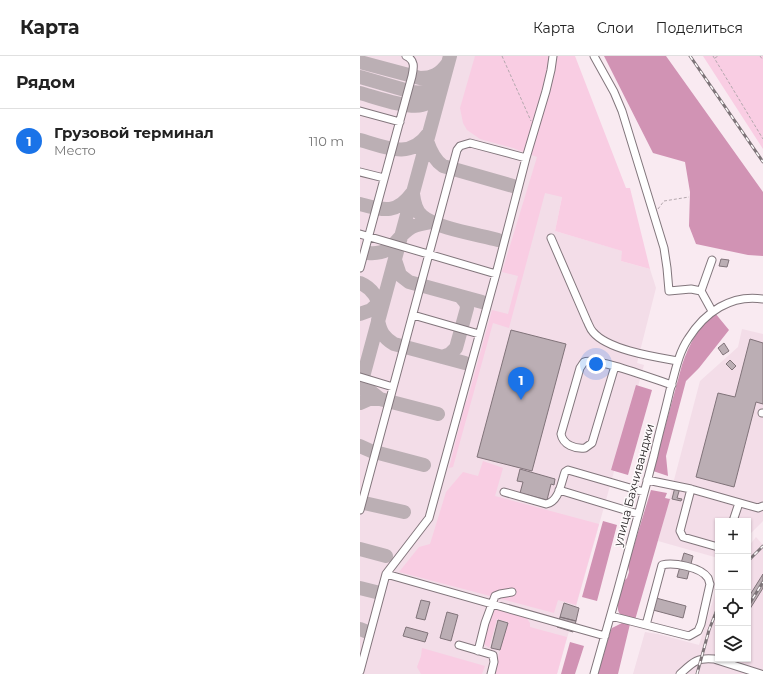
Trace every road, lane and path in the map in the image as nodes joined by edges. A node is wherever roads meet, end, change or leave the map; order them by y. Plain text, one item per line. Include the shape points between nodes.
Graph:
1 (406, 56) edge
2 (502, 56) edge
3 (553, 56) edge
4 (594, 56) edge
5 (713, 56) edge
6 (718, 56) edge
7 (760, 56) edge
8 (714, 59) junction
9 (763, 60) edge
10 (360, 111) edge
11 (400, 122) junction
12 (535, 130) junction
13 (763, 138) edge
14 (526, 158) junction
15 (360, 172) edge
16 (384, 178) junction
17 (690, 196) dead end
18 (654, 214) junction
19 (360, 234) edge
20 (369, 236) junction
21 (551, 238) dead end
22 (429, 254) junction
23 (712, 260) dead end
24 (360, 268) edge
25 (496, 274) junction
26 (701, 291) junction
27 (763, 298) edge
28 (712, 311) junction
29 (413, 315) junction
30 (479, 334) junction
31 (678, 361) junction
32 (615, 366) junction
33 (360, 377) edge
34 (672, 385) junction
35 (394, 386) junction
36 (648, 480) junction
37 (691, 489) junction
38 (559, 490) junction
39 (504, 492) dead end
40 (644, 492) junction
41 (739, 503) junction
42 (763, 506) edge
43 (360, 510) edge
44 (638, 514) junction
45 (734, 518) edge
46 (715, 547) edge
47 (386, 574) junction
48 (512, 592) dead end
49 (493, 603) junction
50 (611, 616) junction
51 (646, 625) junction
52 (605, 636) junction
53 (459, 645) dead end
54 (478, 651) junction
55 (360, 671) edge
56 (491, 674) edge
57 (594, 674) edge
58 (680, 674) edge
59 (760, 674) edge

1 - 11 street via 412,60 414,67
2 - 12 path
3 - 12 street via 552,70
4 - 18 street via 622,111
5 - 8 path
6 - 8 path
7 - 9 path
8 - 13 path
10 - 11 street
11 - 16 street
12 - 14 street
14 - 22 street via 470,143 460,146
14 - 25 street
15 - 16 street
16 - 20 street
17 - 18 path via 664,200
18 - 26 street via 664,248 669,291
19 - 20 street
20 - 22 street
20 - 24 street
21 - 31 street via 587,321 597,336 639,354
22 - 25 street
22 - 29 street
23 - 26 street
25 - 30 street
26 - 28 street
27 - 28 street, улица Бахчиванджи via 733,301
28 - 31 street, улица Бахчиванджи via 698,324
29 - 30 street
29 - 35 street
30 - 47 street via 429,518
31 - 34 street, улица Бахчиванджи
32 - 32 street via 591,361 582,365 561,434 569,446 585,448 592,443
32 - 34 street
33 - 35 street
34 - 36 street, улица Бахчиванджи
35 - 43 street
36 - 37 street
36 - 40 street, улица Бахчиванджи
37 - 41 street
37 - 46 street via 680,531 683,537
38 - 39 street via 554,502 546,504
38 - 40 street via 568,470
38 - 44 street
40 - 44 street, улица Бахчиванджи
41 - 42 street via 758,508
41 - 45 street
44 - 50 street, улица Бахчиванджи
47 - 49 street
47 - 55 street
48 - 49 street via 495,596
49 - 52 street
49 - 54 street
50 - 51 street
50 - 52 street, улица Бахчиванджи
51 - 51 street via 689,636 698,631 710,584 708,578 696,569 674,563 662,565
52 - 57 street, улица Бахчиванджи
53 - 54 street
54 - 56 street via 493,655
58 - 59 street via 697,660 707,658

